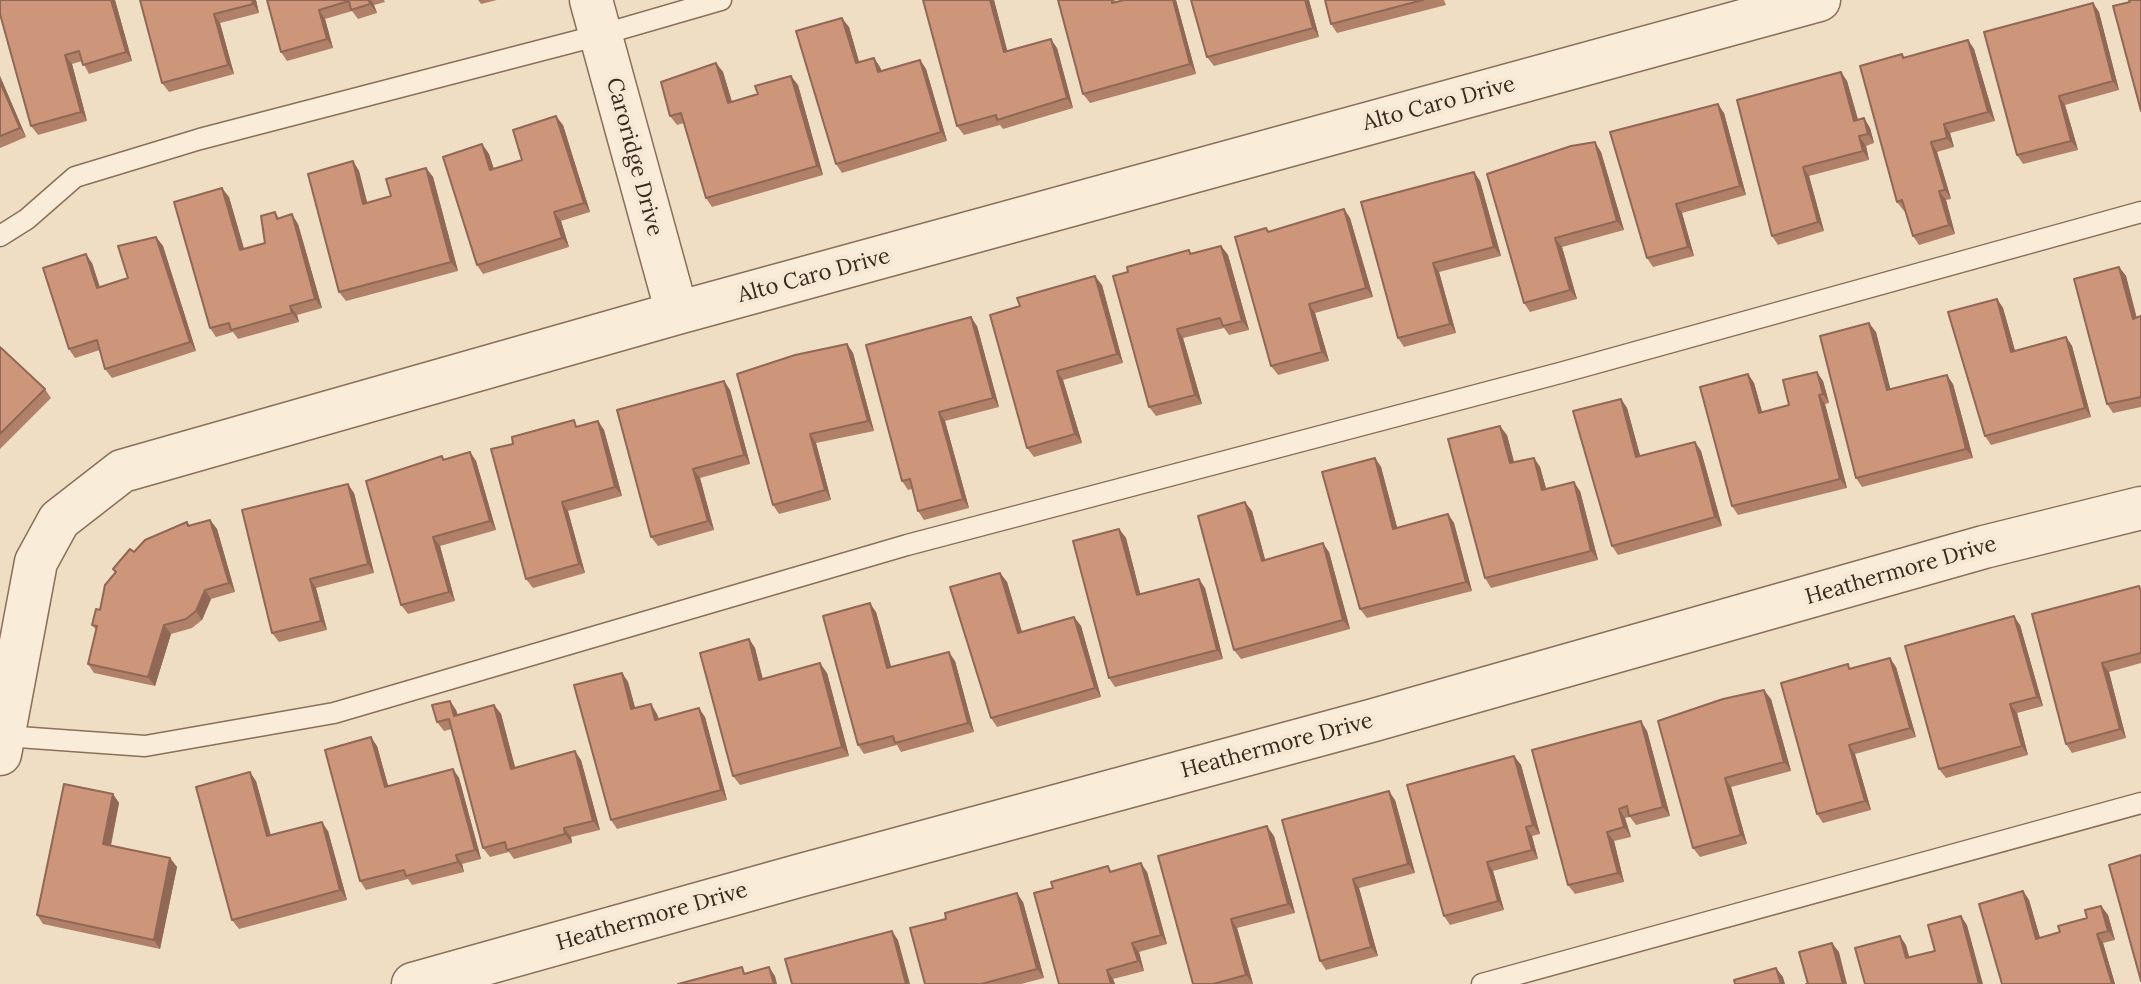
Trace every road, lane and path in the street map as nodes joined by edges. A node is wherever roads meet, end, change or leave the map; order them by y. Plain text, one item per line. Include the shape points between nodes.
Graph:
1 (721, 0) edge
2 (1819, 0) edge
3 (596, 18) edge
4 (2141, 212) edge
5 (0, 236) edge
6 (677, 313) junction
7 (2141, 508) edge
8 (2, 745) edge
9 (2141, 803) edge
10 (413, 984) edge
11 (1482, 984) edge

1 - 3 lane
2 - 6 street, Alto Caro Drive
3 - 5 lane via 75,177
3 - 6 street, Caroridge Drive
4 - 8 lane via 1560,373 907,545 334,713 145,746
6 - 8 street, Alto Caro Drive via 122,471 59,520 36,562
7 - 10 street, Heathermore Drive via 1984,547
9 - 11 lane

